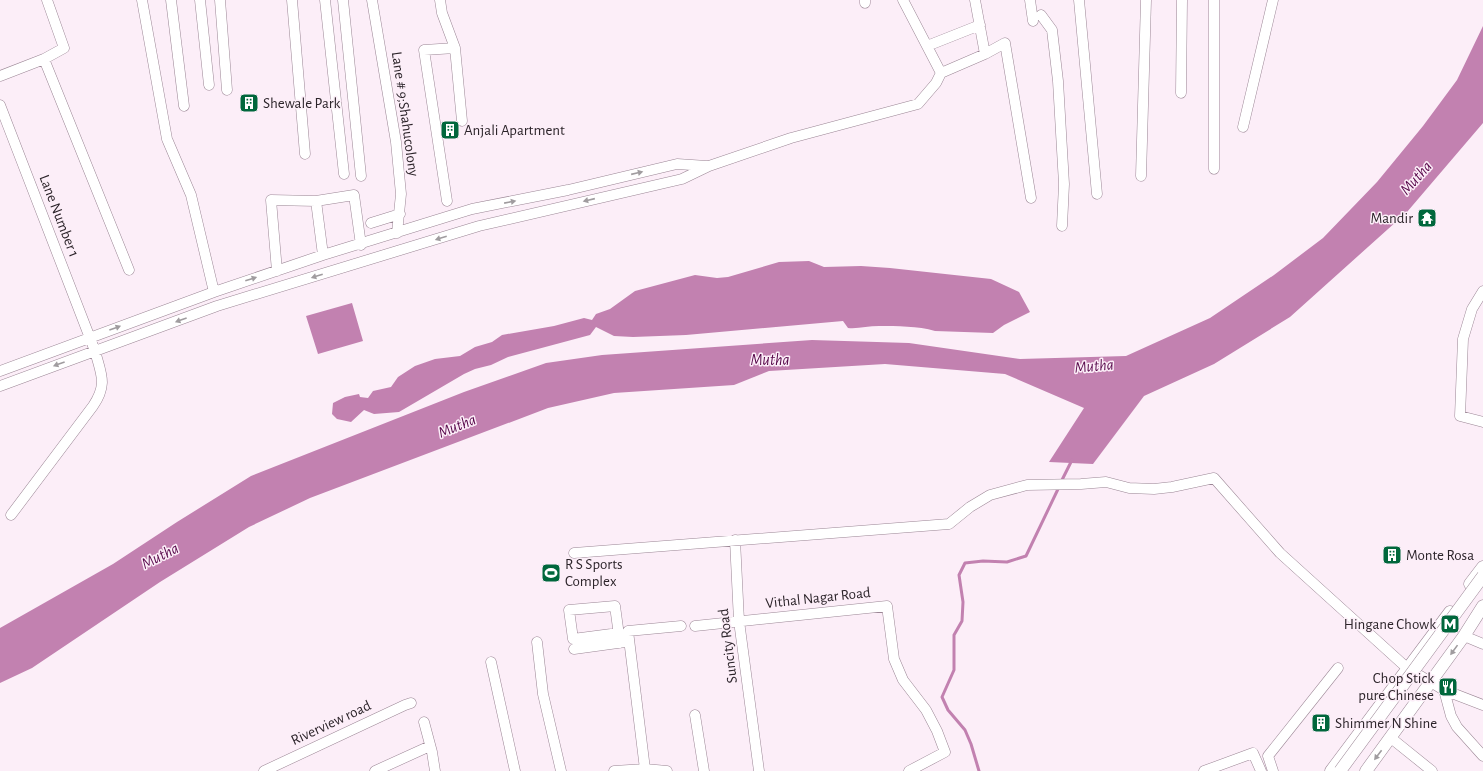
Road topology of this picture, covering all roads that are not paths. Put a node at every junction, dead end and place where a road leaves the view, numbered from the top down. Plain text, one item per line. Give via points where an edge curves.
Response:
1 (47, 0) edge
2 (142, 0) edge
3 (171, 0) edge
4 (200, 0) edge
5 (220, 0) edge
6 (292, 0) edge
7 (325, 0) edge
8 (343, 0) edge
9 (372, 0) edge
10 (440, 0) edge
11 (903, 0) edge
12 (975, 0) edge
13 (1030, 0) edge
14 (1079, 0) edge
15 (1146, 0) edge
16 (1182, 0) edge
17 (1214, 0) edge
18 (1273, 0) edge
19 (980, 25) junction
20 (927, 46) junction
21 (455, 48) junction
22 (986, 54) junction
23 (44, 59) junction
24 (941, 73) junction
25 (0, 76) edge
26 (209, 85) dead end
27 (227, 90) dead end
28 (1181, 93) dead end
29 (0, 105) edge
30 (184, 106) dead end
31 (462, 122) dead end
32 (1243, 127) dead end
33 (305, 154) dead end
34 (709, 166) junction
35 (1214, 170) dead end
36 (344, 174) dead end
37 (361, 176) dead end
38 (1141, 176) dead end
39 (1097, 194) dead end
40 (1031, 198) dead end
41 (316, 201) junction
42 (447, 201) dead end
43 (400, 214) junction
44 (371, 223) dead end
45 (1062, 226) dead end
46 (397, 233) junction
47 (361, 245) junction
48 (323, 255) junction
49 (129, 270) dead end
50 (277, 271) junction
51 (1483, 291) edge
52 (214, 292) junction
53 (90, 338) junction
54 (95, 351) junction
55 (0, 371) edge
56 (0, 386) edge
57 (1483, 422) edge
58 (11, 515) dead end
59 (735, 540) junction
60 (574, 553) dead end
61 (1483, 567) edge
62 (1483, 576) edge
63 (1483, 589) edge
64 (1483, 606) edge
65 (739, 621) junction
66 (681, 626) dead end
67 (695, 626) dead end
68 (1464, 636) junction
69 (580, 638) junction
70 (623, 639) junction
71 (537, 642) dead end
72 (1483, 644) edge
73 (492, 662) dead end
74 (1338, 668) dead end
75 (1407, 668) junction
76 (1430, 682) junction
77 (1444, 690) junction
78 (411, 703) dead end
79 (1483, 705) edge
80 (695, 715) dead end
81 (424, 722) dead end
82 (1391, 738) junction
83 (430, 746) junction
84 (1483, 756) edge
85 (645, 769) junction
86 (264, 771) edge
87 (375, 771) edge
88 (435, 771) edge
89 (515, 771) edge
90 (561, 771) edge
91 (614, 771) edge
92 (667, 771) edge
93 (704, 771) edge
94 (759, 771) edge
95 (909, 771) edge
96 (1204, 771) edge
97 (1261, 771) edge
98 (1273, 771) edge
99 (1331, 771) edge
100 (1340, 771) edge
101 (1346, 771) edge
102 (1366, 771) edge
103 (1432, 771) edge

1 - 23 street via 64,48
2 - 52 street via 167,139 192,195
3 - 30 street
4 - 26 street
5 - 27 street
6 - 33 street
7 - 36 street
8 - 37 street
9 - 43 street, Lane # 9;Shahucolony via 396,142 401,194
10 - 21 street
11 - 20 street
12 - 19 street
13 - 45 street via 1037,18 1052,30 1058,81 1064,184
14 - 39 street
15 - 38 street
16 - 28 street
17 - 35 street
18 - 32 street
19 - 20 street
19 - 22 street
20 - 24 street
21 - 31 street
21 - 42 street via 424,50
22 - 24 street
22 - 40 street via 1005,43
23 - 25 street
23 - 49 street
24 - 34 street via 918,104 791,138
29 - 53 street, Lane Number 1
46 -> 34 street via 472,210 677,164
34 -> 54 street via 682,179 478,226 217,306
41 - 47 street via 354,195
41 - 48 street
41 - 50 street via 271,200
43 - 44 street
43 - 46 street, Lane # 9;Shahucolony
46 - 47 street
47 - 48 street
48 - 50 street
52 -> 50 street
51 - 57 street via 1472,309 1463,339 1460,416
53 -> 52 street
53 - 54 street, Lane Number 1
53 - 55 street
54 -> 56 street
54 - 58 street, Lane Number 1 via 102,377 101,394
59 - 60 street
59 - 65 street, Suncity Road
59 - 75 street via 949,524 990,495 1027,485 1106,482 1129,488 1154,489 1214,478 1280,553
61 - 75 main road
62 - 100 main road, bridge
63 - 101 main road
64 - 68 main road
65 - 67 street, Vithal Nagar Road
65 - 94 street, Suncity Road
65 - 95 street, Vithal Nagar Road via 887,606 894,659 903,680 926,710 945,752
66 - 70 street via 628,632
68 - 72 street
68 -> 76 main road
69 - 70 street
69 - 70 street via 578,649
69 - 70 street via 573,639 569,610 615,606
70 - 85 street
71 - 90 street via 543,694
73 - 89 street
74 - 98 street via 1268,756
75 - 76 street
75 - 99 main road
76 - 77 street
76 - 82 main road
77 - 79 street
77 - 84 street via 1451,716 1457,727
78 - 86 street, Riverview road
80 - 93 street
81 - 83 street
82 -> 102 main road
82 - 103 street
83 - 87 street
83 - 88 street
85 - 91 street
85 - 92 street
96 - 97 street via 1253,753

